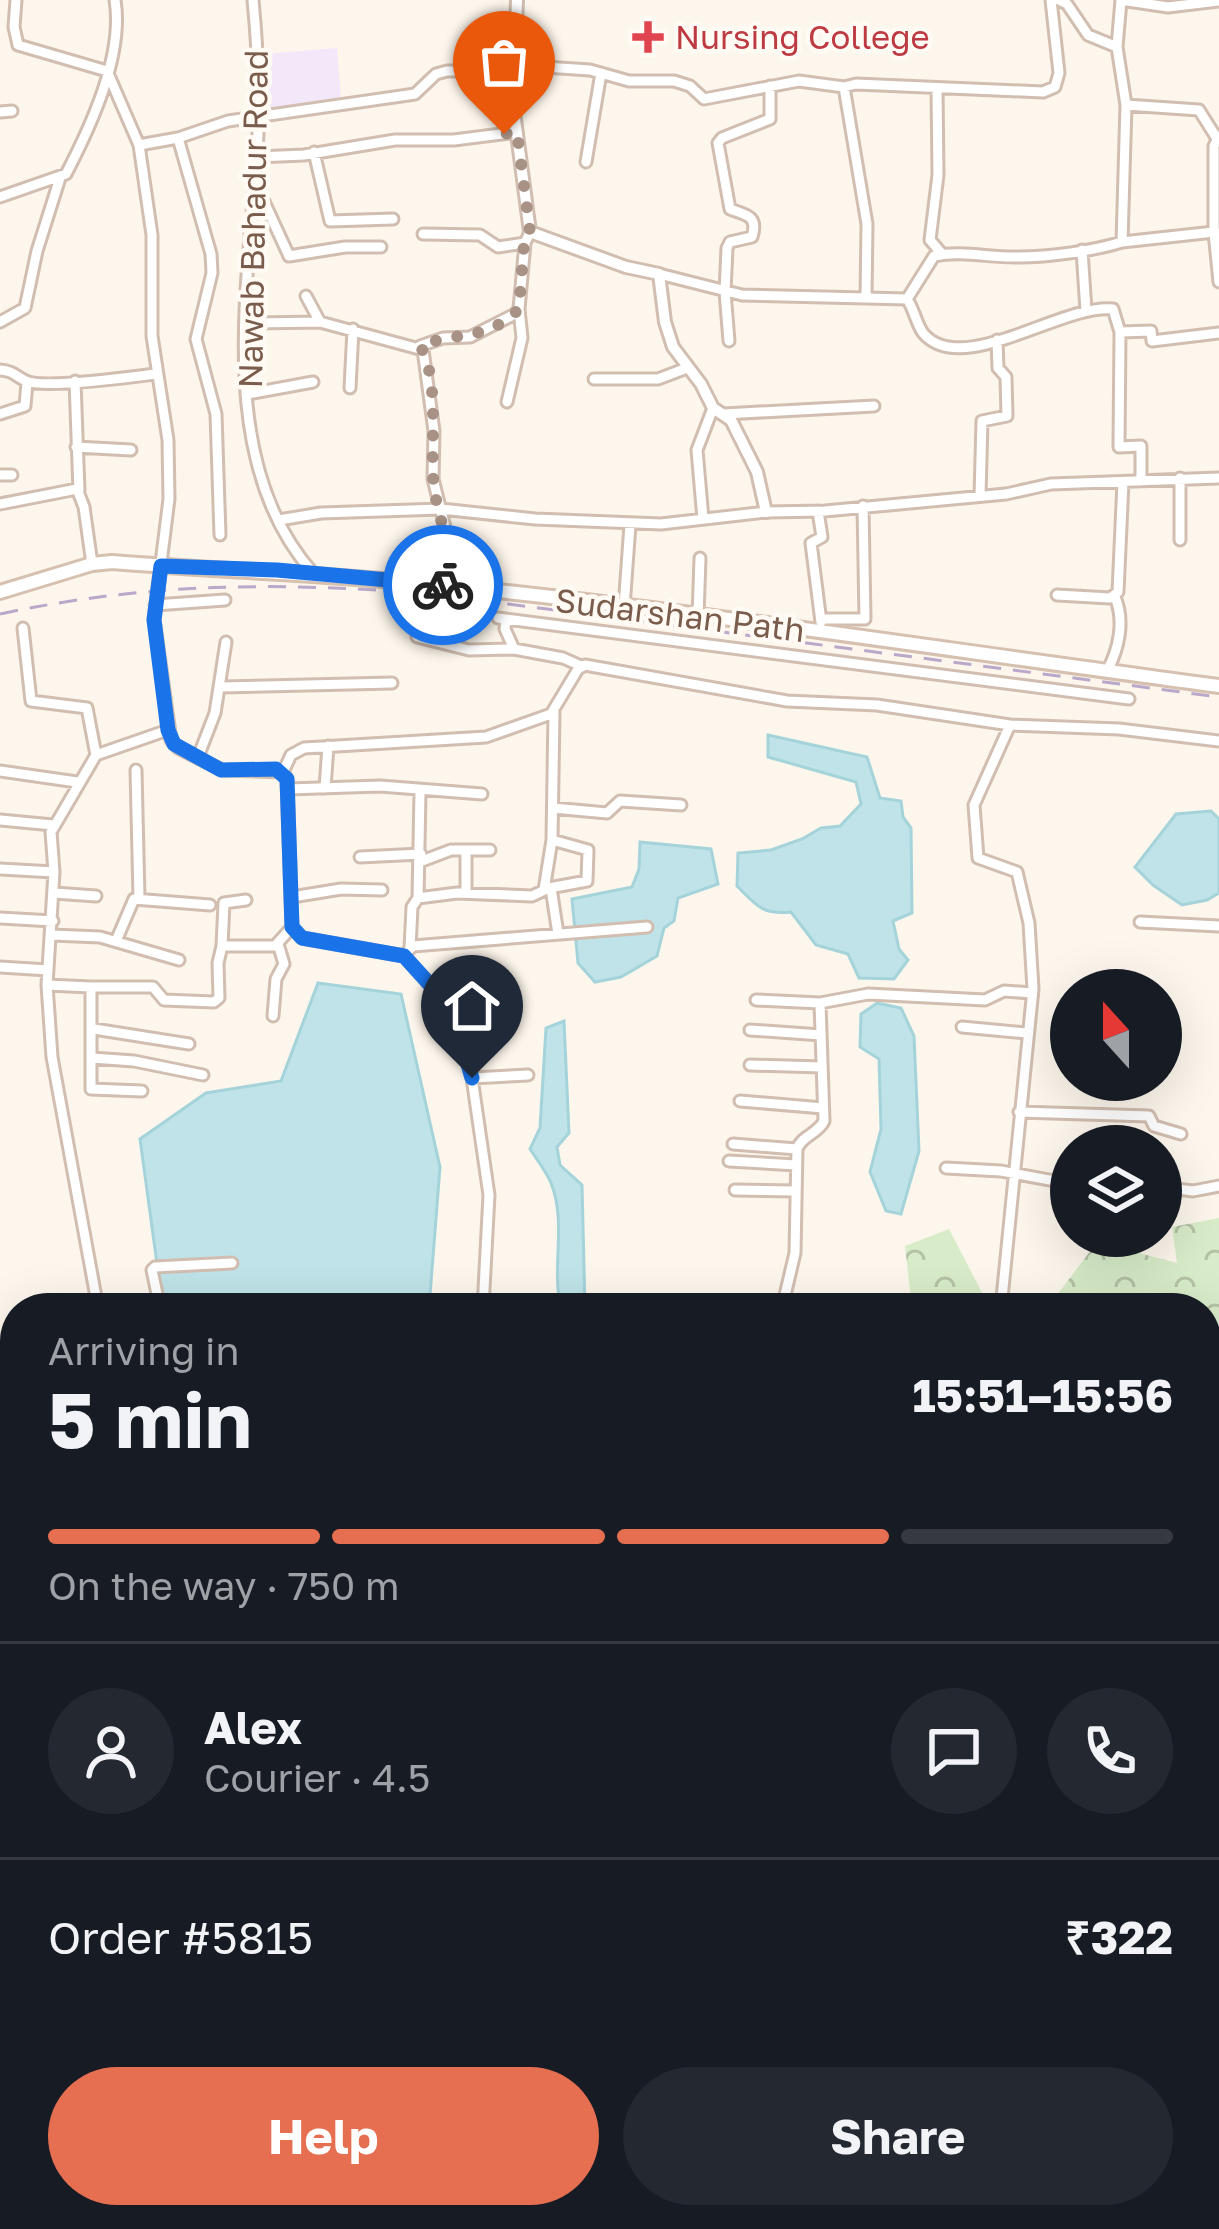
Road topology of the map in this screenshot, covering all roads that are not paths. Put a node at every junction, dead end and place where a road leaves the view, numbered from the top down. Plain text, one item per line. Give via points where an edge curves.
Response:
1 (16, 0) edge
2 (116, 0) edge
3 (253, 0) edge
4 (517, 0) edge
5 (1121, 0) edge
6 (1063, 1) edge
7 (1211, 1) edge
8 (1117, 47) junction
9 (513, 68) junction
10 (106, 70) junction
11 (601, 73) junction
12 (770, 86) junction
13 (844, 87) junction
14 (938, 89) junction
15 (1126, 105) junction
16 (258, 118) junction
17 (517, 132) junction
18 (1217, 136) edge
19 (178, 138) junction
20 (139, 145) junction
21 (314, 152) junction
22 (256, 158) junction
23 (586, 162) dead end
24 (60, 178) junction
25 (254, 180) junction
26 (0, 197) edge
27 (393, 219) dead end
28 (1217, 232) edge
29 (423, 234) dead end
30 (527, 237) junction
31 (1122, 242) junction
32 (381, 247) dead end
33 (1082, 250) junction
34 (942, 254) junction
35 (659, 274) junction
36 (1219, 282) edge
37 (725, 292) junction
38 (306, 296) dead end
39 (866, 297) junction
40 (902, 299) junction
41 (519, 309) junction
42 (1086, 311) junction
43 (0, 322) edge
44 (320, 322) junction
45 (245, 323) junction
46 (353, 329) junction
47 (1120, 332) junction
48 (1219, 333) edge
49 (997, 340) junction
50 (729, 341) dead end
51 (420, 346) junction
52 (688, 368) junction
53 (0, 370) edge
54 (155, 374) junction
55 (594, 379) dead end
56 (75, 381) junction
57 (27, 382) junction
58 (313, 382) dead end
59 (350, 388) dead end
60 (248, 394) junction
61 (507, 401) dead end
62 (874, 406) dead end
63 (718, 411) junction
64 (0, 414) edge
65 (76, 447) junction
66 (131, 450) dead end
67 (1180, 478) junction
68 (1219, 478) edge
69 (1141, 481) junction
70 (1123, 482) junction
71 (79, 491) junction
72 (980, 496) junction
73 (0, 504) edge
74 (863, 506) junction
75 (441, 509) junction
76 (818, 511) junction
77 (766, 512) junction
78 (703, 519) junction
79 (279, 520) junction
80 (630, 525) junction
81 (220, 535) dead end
82 (1180, 540) dead end
83 (292, 550) junction
84 (700, 558) dead end
85 (92, 564) junction
86 (161, 566) junction
87 (277, 570) junction
88 (313, 573) junction
89 (444, 585) junction
90 (0, 592) edge
91 (1058, 595) dead end
92 (1115, 597) junction
93 (225, 600) dead end
94 (155, 604) junction
95 (624, 607) junction
96 (698, 617) junction
97 (845, 621) junction
98 (821, 626) junction
99 (23, 628) dead end
100 (417, 637) dead end
101 (846, 637) junction
102 (226, 642) dead end
103 (514, 650) junction
104 (581, 666) junction
105 (1107, 671) junction
106 (392, 683) dead end
107 (1219, 686) edge
108 (221, 687) junction
109 (1129, 699) dead end
110 (554, 712) junction
111 (1010, 724) junction
112 (168, 730) junction
113 (1219, 741) edge
114 (328, 746) junction
115 (96, 755) junction
116 (197, 757) junction
117 (0, 770) edge
118 (136, 770) dead end
119 (283, 772) junction
120 (77, 782) junction
121 (325, 788) junction
122 (288, 789) junction
123 (421, 791) junction
124 (482, 794) dead end
125 (681, 805) dead end
126 (554, 808) junction
127 (0, 820) edge
128 (53, 825) junction
129 (553, 840) junction
130 (466, 850) junction
131 (490, 850) dead end
132 (360, 857) dead end
133 (422, 857) junction
134 (0, 869) edge
135 (54, 872) junction
136 (548, 889) junction
137 (382, 890) dead end
138 (54, 893) junction
139 (466, 893) junction
140 (96, 896) dead end
141 (292, 897) junction
142 (139, 898) junction
143 (418, 898) junction
144 (246, 900) dead end
145 (210, 905) dead end
146 (0, 917) edge
147 (52, 921) junction
148 (1140, 922) dead end
149 (1219, 926) edge
150 (292, 927) junction
151 (647, 927) dead end
152 (558, 934) junction
153 (52, 935) junction
154 (116, 941) junction
155 (278, 944) junction
156 (221, 946) junction
157 (407, 952) junction
158 (179, 960) dead end
159 (0, 967) edge
160 (48, 970) junction
161 (47, 985) junction
162 (92, 987) junction
163 (1032, 993) junction
164 (756, 1000) dead end
165 (820, 1003) junction
166 (515, 1004) dead end
167 (273, 1016) dead end
168 (458, 1025) junction
169 (962, 1028) dead end
170 (94, 1029) junction
171 (750, 1030) dead end
172 (1027, 1033) junction
173 (821, 1035) junction
174 (189, 1044) dead end
175 (92, 1058) junction
176 (750, 1065) dead end
177 (822, 1067) junction
178 (203, 1075) dead end
179 (529, 1076) dead end
180 (472, 1078) junction
181 (142, 1091) dead end
182 (740, 1101) dead end
183 (823, 1108) junction
184 (1019, 1112) junction
185 (1154, 1125) edge
186 (733, 1144) dead end
187 (797, 1149) junction
188 (729, 1161) dead end
189 (796, 1166) junction
190 (946, 1168) dead end
191 (1016, 1175) junction
192 (1050, 1181) edge
193 (1219, 1186) edge
194 (1182, 1189) edge
195 (735, 1190) dead end
196 (795, 1191) junction
197 (232, 1264) dead end
198 (95, 1293) edge
199 (157, 1293) edge
200 (484, 1293) edge
201 (785, 1293) edge
202 (1003, 1293) edge

1 - 10 street via 18,45
2 - 10 street
3 - 16 street, Nawab Bahadur Road
4 - 9 street
5 - 7 street via 1168,7
5 - 8 street
6 - 8 street via 1088,35
6 - 14 street via 1054,87
8 - 15 street
9 - 11 street
9 - 16 street via 447,71 415,94
9 - 17 street
10 - 20 street
10 - 24 street
11 - 12 street via 682,82 704,99
11 - 23 street
12 - 13 street
12 - 37 street via 770,119 718,143 730,209 747,212 754,232 730,242
13 - 14 street
13 - 39 street via 867,224
14 - 34 street via 930,240
15 - 18 street via 1199,110
15 - 31 street
16 - 19 street
16 - 22 street, Nawab Bahadur Road
17 - 21 street
17 - 30 street
18 - 28 street
19 - 20 street
19 - 81 street via 211,254 196,339 216,414
20 - 54 street via 152,235
21 - 22 street
21 - 27 street via 330,220
22 - 25 street, Nawab Bahadur Road
24 - 26 street
24 - 43 street via 25,308
25 - 32 street via 287,255
25 - 45 street, Nawab Bahadur Road
28 - 31 street
28 - 36 street
29 - 30 street via 480,235 498,247
30 - 35 street
30 - 41 street
31 - 33 street
33 - 34 street via 1016,258
33 - 42 street
34 - 40 street via 929,259
35 - 37 street
35 - 52 street via 667,332
37 - 39 street
37 - 50 street
38 - 44 street
39 - 40 street
40 - 49 street via 922,331 945,346
41 - 51 street via 478,334
41 - 61 street via 522,338
42 - 47 street via 1112,309
42 - 49 street
44 - 45 street
44 - 46 street
45 - 60 street, Nawab Bahadur Road
46 - 51 street
46 - 59 street
47 - 48 street via 1151,331 1152,341
47 - 69 street via 1119,447 1141,446
49 - 72 street via 1007,416 982,421
51 - 75 street
52 - 55 street via 658,379
52 - 63 street
53 - 57 street
54 - 56 street
54 - 86 street via 168,440
56 - 57 street
56 - 65 street
57 - 64 street via 25,406
58 - 60 street
60 - 79 street, Nawab Bahadur Road via 254,453
62 - 63 street
63 - 77 street via 731,420 757,472
63 - 78 street via 697,450
65 - 66 street
65 - 71 street
67 - 68 street
67 - 69 street
67 - 82 street
69 - 70 street
70 - 72 street
70 - 92 street
71 - 73 street
71 - 85 street
72 - 74 street
74 - 76 street
74 - 97 street via 865,619
75 - 79 street
75 - 80 street
75 - 89 street
76 - 77 street
76 - 98 street via 822,537 812,542
77 - 78 street
78 - 80 street
79 - 83 street, Nawab Bahadur Road
80 - 95 street
83 - 87 street
83 - 88 street, Nawab Bahadur Road
84 - 96 street
85 - 86 main road, Sudarshan Path
85 - 90 main road, Sudarshan Path
86 - 87 main road, Sudarshan Path
86 - 94 street
87 - 88 main road, Sudarshan Path
88 - 89 main road, Sudarshan Path
89 - 95 main road, Sudarshan Path
91 - 92 street
92 - 105 street via 1121,615
93 - 94 street
94 - 112 street
95 - 96 main road, Sudarshan Path
96 - 98 main road, Sudarshan Path
97 - 98 street
97 - 101 street
98 - 101 main road, Sudarshan Path
99 - 115 street via 31,701 88,708
100 - 103 street via 480,652
101 - 105 main road, Sudarshan Path
102 - 108 street
103 - 104 street
103 - 109 street via 502,618
104 - 110 street
104 - 111 street via 787,701
105 - 107 main road, Sudarshan Path
106 - 108 street
108 - 116 street
110 - 114 street via 485,736
110 - 126 street
111 - 113 street
111 - 163 street via 974,805 976,838 980,860 1019,877
112 - 115 street
112 - 116 street via 174,744
114 - 119 street via 296,751
114 - 121 street
115 - 120 street
116 - 119 street via 221,770
117 - 120 street
118 - 142 street
119 - 122 street
120 - 128 street
121 - 122 street
121 - 123 street
122 - 141 street
123 - 124 street
123 - 133 street
125 - 126 street via 620,801 607,813
126 - 129 street
127 - 128 street
128 - 135 street
129 - 136 street
129 - 136 street via 586,847 590,871 580,885
130 - 131 street
130 - 133 street
130 - 139 street
132 - 133 street
133 - 143 street
134 - 135 street
135 - 138 street
136 - 139 street via 532,896
136 - 152 street
137 - 141 street
138 - 140 street
138 - 147 street
139 - 143 street
141 - 150 street
142 - 145 street
142 - 154 street
143 - 157 street
144 - 156 street via 224,903
146 - 147 street
147 - 153 street
148 - 149 street
150 - 155 street
150 - 157 street via 302,938
151 - 152 street
152 - 157 street
153 - 154 street
153 - 160 street
154 - 158 street
155 - 156 street
155 - 167 street via 284,964
156 - 162 street via 214,1002 164,1000 152,987
157 - 168 street
159 - 160 street
160 - 161 street
161 - 162 street
161 - 198 street via 57,1091
162 - 170 street
163 - 165 street via 1004,991 985,1000 857,995
163 - 172 street
164 - 165 street
165 - 173 street
166 - 168 street
168 - 180 street
169 - 172 street
170 - 174 street
170 - 175 street
171 - 173 street
172 - 184 street
173 - 177 street
175 - 178 street
175 - 181 street via 93,1091
176 - 177 street
177 - 183 street
179 - 180 street
180 - 200 street via 489,1195
182 - 183 street
183 - 187 street via 822,1125
184 - 185 street via 1149,1116
184 - 191 street
186 - 187 street
187 - 189 street
188 - 189 street
189 - 196 street
190 - 191 street
191 - 192 street
191 - 202 street
193 - 194 street
195 - 196 street
196 - 201 street
197 - 199 street via 155,1267

